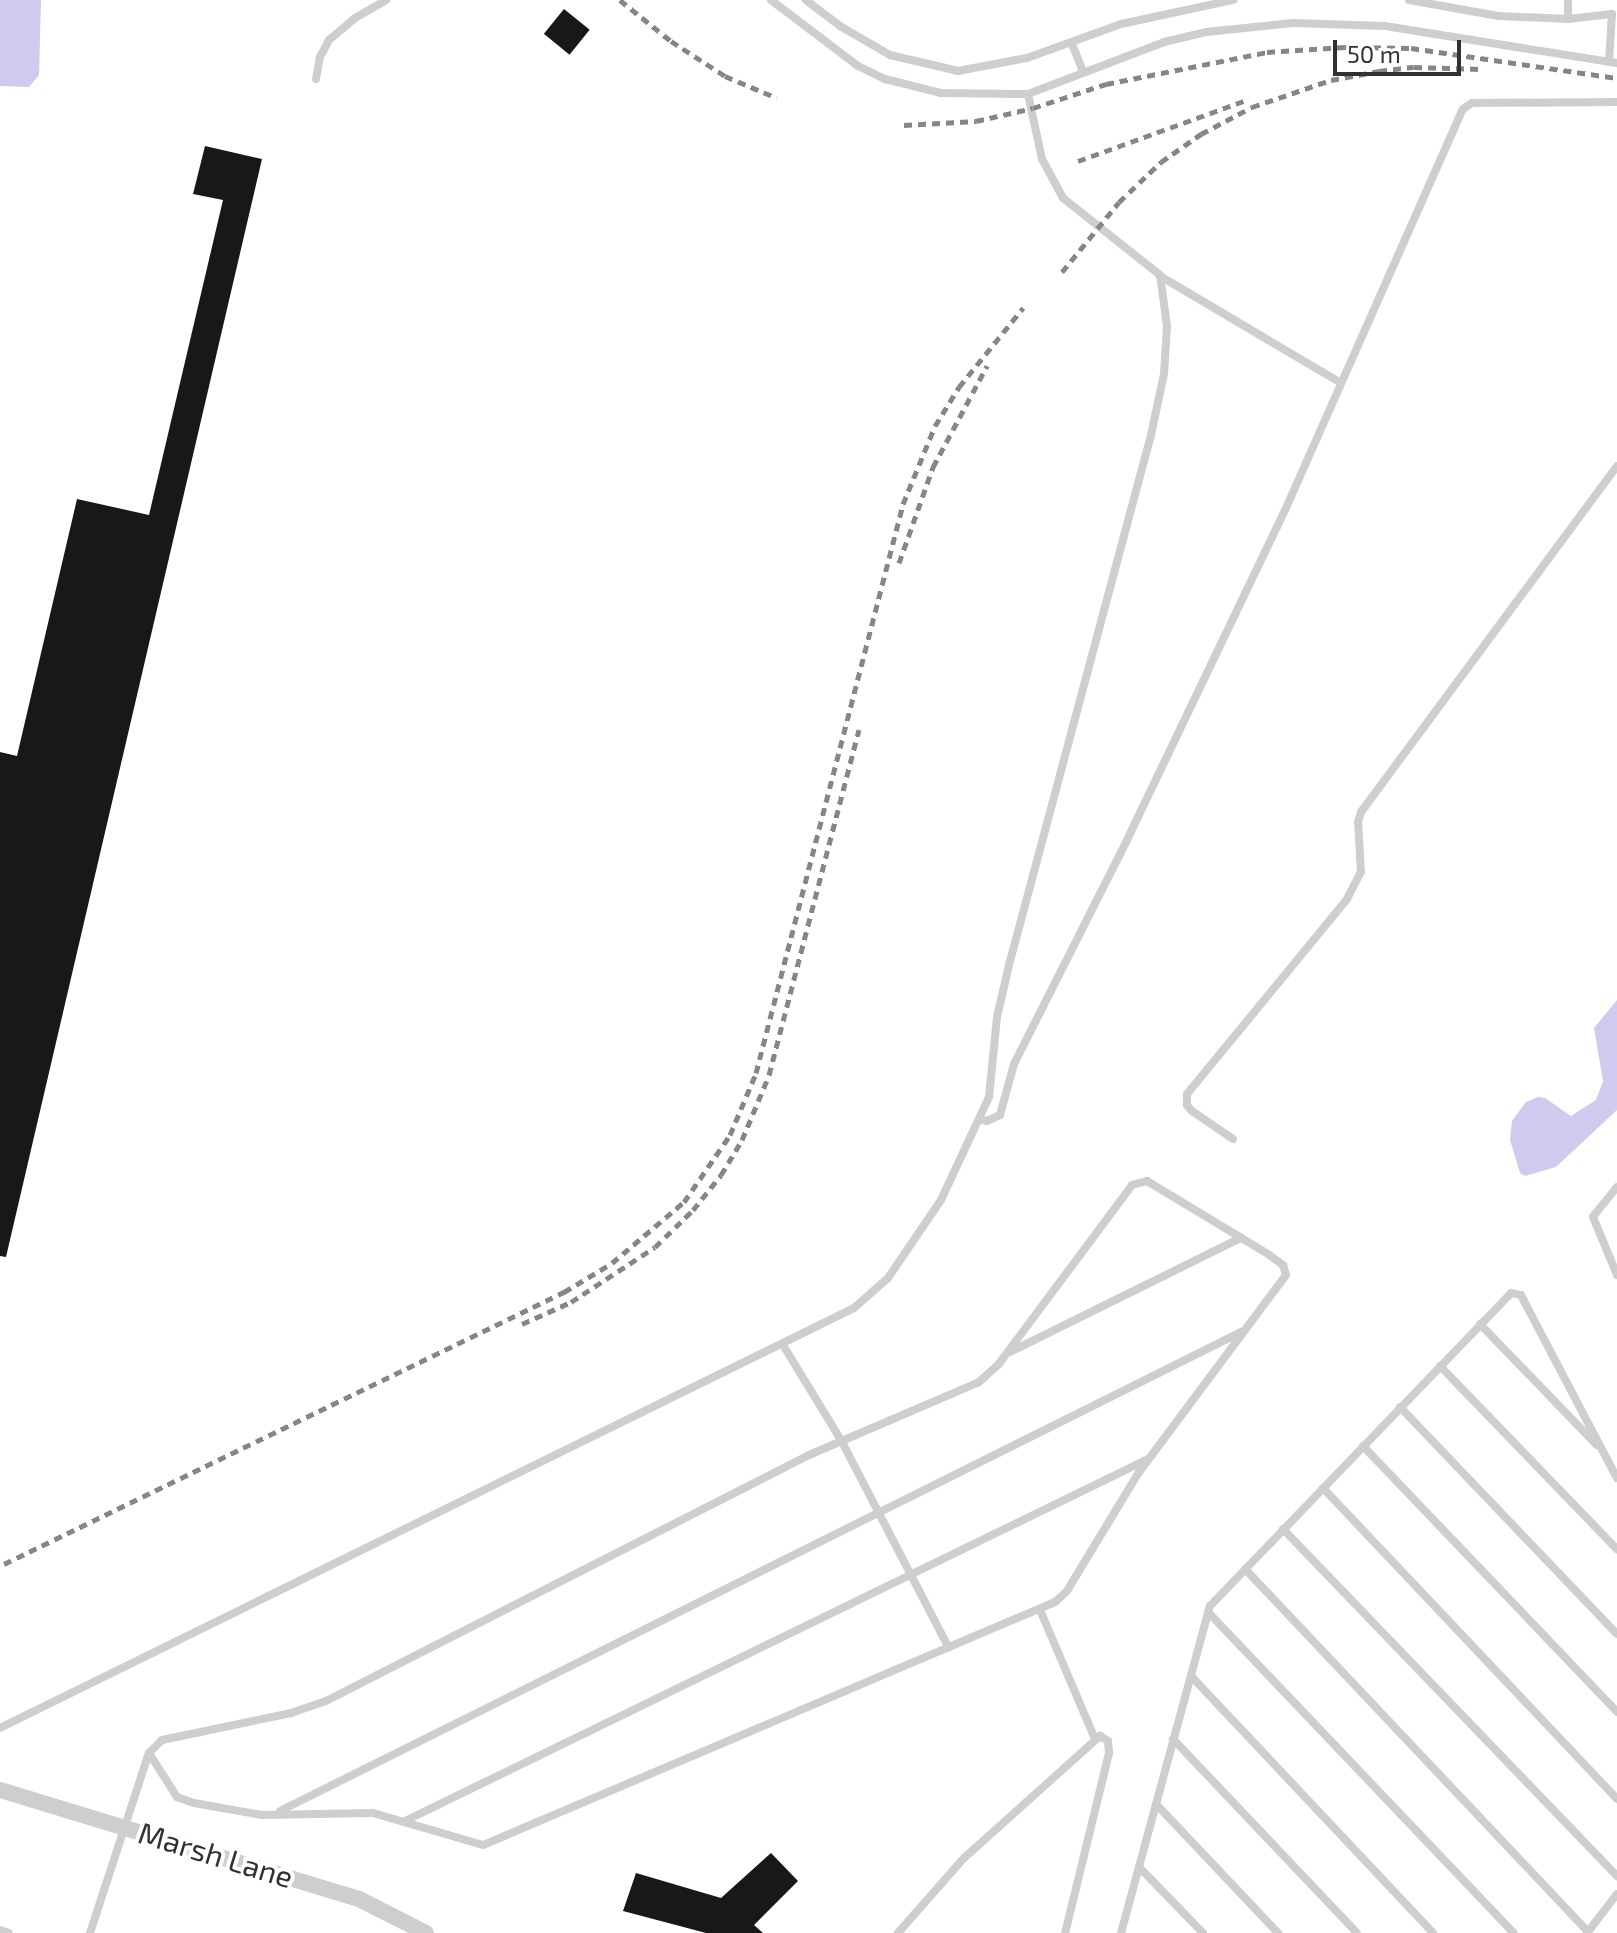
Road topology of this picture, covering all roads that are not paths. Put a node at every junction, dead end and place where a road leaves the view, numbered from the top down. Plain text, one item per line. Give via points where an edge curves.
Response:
1 (386, 0) edge
2 (771, 0) edge
3 (806, 0) edge
4 (1233, 0) edge
5 (1409, 0) edge
6 (1568, 0) edge
7 (1568, 19) junction
8 (1072, 44) junction
9 (1613, 62) edge
10 (1083, 71) junction
11 (316, 79) dead end
12 (1028, 94) junction
13 (1617, 102) edge
14 (1160, 275) junction
15 (1341, 383) junction
16 (1617, 466) edge
17 (980, 1119) junction
18 (1233, 1139) dead end
19 (1617, 1187) edge
20 (1241, 1238) junction
21 (1617, 1275) edge
22 (1480, 1324) junction
23 (1248, 1328) junction
24 (783, 1345) junction
25 (1006, 1354) junction
26 (1440, 1366) junction
27 (1400, 1407) junction
28 (841, 1440) junction
29 (1363, 1446) junction
30 (1603, 1451) junction
31 (1151, 1458) junction
32 (1617, 1478) edge
33 (1323, 1488) junction
34 (878, 1511) junction
35 (1283, 1529) junction
36 (1617, 1549) edge
37 (1245, 1569) junction
38 (910, 1574) junction
39 (1040, 1610) junction
40 (1208, 1612) junction
41 (1617, 1634) edge
42 (949, 1648) junction
43 (1191, 1676) junction
44 (1617, 1712) edge
45 (0, 1728) edge
46 (1095, 1739) junction
47 (1173, 1739) junction
48 (149, 1753) junction
49 (0, 1790) edge
50 (1617, 1799) edge
51 (1156, 1804) junction
52 (276, 1813) junction
53 (405, 1821) junction
54 (124, 1826) junction
55 (1139, 1867) junction
56 (1617, 1876) edge
57 (1617, 1894) edge
58 (0, 1930) edge
59 (1588, 1932) edge
60 (9, 1933) edge
61 (90, 1933) edge
62 (426, 1933) edge
63 (898, 1933) edge
64 (1065, 1933) edge
65 (1121, 1933) edge
66 (1203, 1933) edge
67 (1278, 1933) edge
68 (1357, 1933) edge
69 (1433, 1933) edge
70 (1514, 1933) edge

1 - 11 lane via 329,40
2 - 12 lane via 858,66 885,79 941,93
3 - 8 lane via 890,55 958,71
4 - 8 lane via 1121,24
5 - 7 lane via 1499,16
6 - 7 lane
7 - 9 lane via 1612,14
8 - 10 lane
9 - 10 lane via 1385,26 1318,22 1206,32
10 - 12 lane
12 - 14 lane via 1042,159 1063,198
13 - 15 lane via 1466,105
14 - 15 lane
14 - 17 lane via 1167,336 1155,419 1009,965 997,1017 992,1083
15 - 17 lane via 1146,800 1014,1064 1000,1115
16 - 18 lane via 1361,812 1361,872 1347,899 1191,1087 1187,1105
17 - 24 lane via 941,1200 888,1278 854,1308
19 - 21 lane via 1593,1217
20 - 23 lane via 1286,1270
20 - 25 lane
20 - 25 lane via 1147,1181 1137,1182
22 - 26 lane
22 - 30 lane
22 - 30 lane via 1506,1296 1521,1295
23 - 31 lane
23 - 34 lane
24 - 28 lane
24 - 45 lane
25 - 28 lane via 979,1382
26 - 27 lane
26 - 36 lane
27 - 29 lane
27 - 41 lane
28 - 34 lane
28 - 48 lane via 347,1691 291,1713 162,1740
29 - 33 lane
29 - 44 lane
30 - 32 lane
31 - 38 lane
31 - 39 lane via 1067,1591
33 - 35 lane
33 - 50 lane
34 - 38 lane
34 - 52 lane
35 - 37 lane
35 - 56 lane
37 - 40 lane
37 - 59 lane
38 - 42 lane
38 - 53 lane
39 - 42 lane
39 - 46 lane
40 - 43 lane
40 - 70 lane
42 - 53 lane via 492,1842 476,1844
43 - 47 lane
43 - 69 lane
46 - 63 lane via 964,1858
46 - 64 lane via 1108,1741 1109,1753
47 - 51 lane
47 - 68 lane
48 - 52 lane via 171,1790 185,1800 238,1813
48 - 54 lane
49 - 54 street, Marsh Lane
51 - 55 lane
51 - 67 lane
52 - 53 lane via 359,1812
54 - 61 lane
54 - 62 street, Marsh Lane via 359,1899
55 - 65 lane
55 - 66 lane
57 - 59 lane
58 - 60 lane

